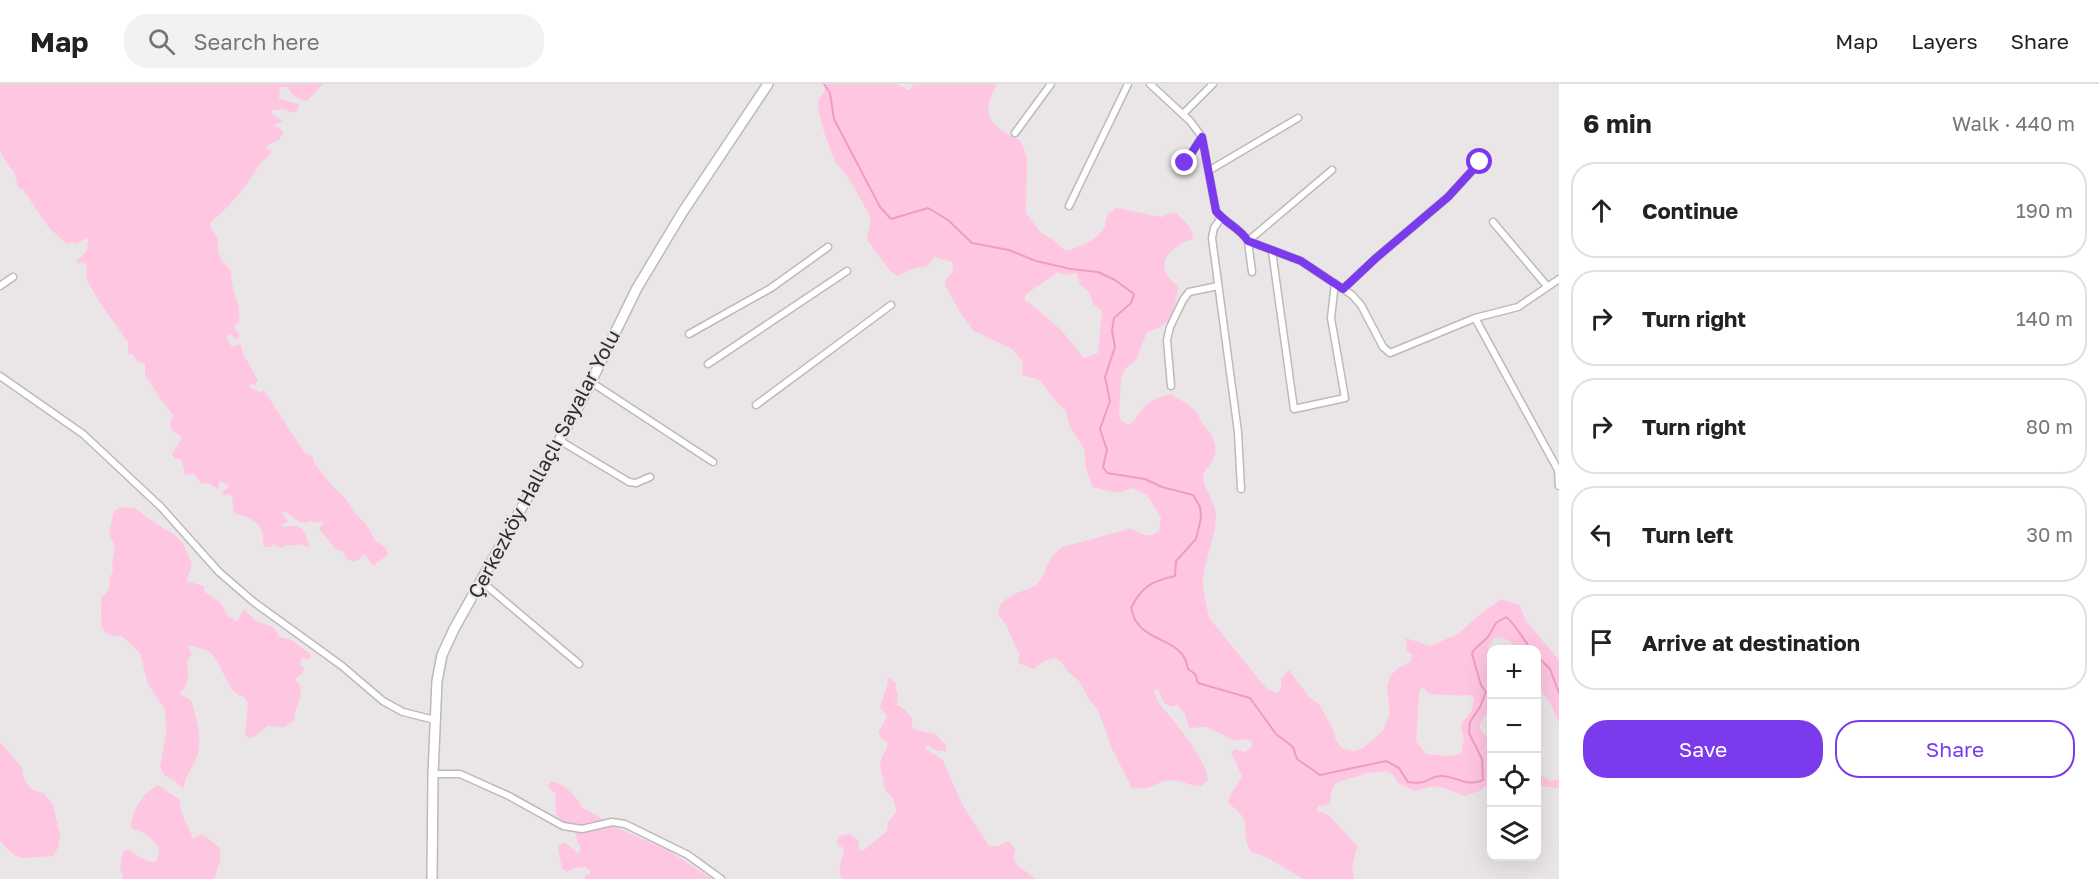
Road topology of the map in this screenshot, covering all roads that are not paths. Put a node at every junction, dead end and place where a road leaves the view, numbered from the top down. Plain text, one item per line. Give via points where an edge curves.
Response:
1 (768, 84) edge
2 (1050, 84) edge
3 (1128, 84) edge
4 (1150, 84) edge
5 (1213, 84) edge
6 (1183, 114) junction
7 (1298, 117) dead end
8 (1015, 133) dead end
9 (1202, 137) junction
10 (1480, 162) dead end
11 (1185, 163) dead end
12 (1210, 170) junction
13 (1332, 170) dead end
14 (1069, 206) dead end
15 (1221, 218) junction
16 (1492, 222) dead end
17 (1248, 241) junction
18 (828, 247) dead end
19 (1272, 251) junction
20 (847, 271) dead end
21 (1252, 272) dead end
22 (13, 277) dead end
23 (1559, 279) edge
24 (1335, 283) junction
25 (0, 286) edge
26 (1218, 286) junction
27 (1547, 286) junction
28 (1343, 289) junction
29 (891, 305) dead end
30 (1475, 318) junction
31 (689, 334) dead end
32 (708, 364) dead end
33 (0, 376) edge
34 (591, 382) junction
35 (1171, 386) dead end
36 (756, 405) dead end
37 (560, 440) junction
38 (713, 462) dead end
39 (650, 477) dead end
40 (1559, 486) edge
41 (1241, 489) dead end
42 (481, 581) junction
43 (579, 664) dead end
44 (435, 720) junction
45 (433, 774) junction
46 (432, 879) edge
47 (721, 879) edge

1 - 34 main road, Çerkezköy Hallaçlı Sayalar Yolu via 670,232 637,288
2 - 8 street
3 - 14 street
4 - 6 street
5 - 6 street
6 - 9 street
7 - 12 street
9 - 11 street
9 - 12 street
10 - 28 street via 1448,197
12 - 15 street via 1216,211
13 - 17 street
15 - 17 street
15 - 26 street via 1212,238
16 - 27 street
17 - 19 street
17 - 21 street
18 - 31 street via 771,288
19 - 24 street via 1301,261
19 - 24 street via 1294,410 1345,398 1331,318
20 - 32 street
22 - 25 street
23 - 27 street
24 - 28 street
26 - 35 street via 1189,292 1170,327 1167,340
26 - 41 street via 1238,432
27 - 30 street via 1518,307
28 - 30 street via 1361,305 1390,353
29 - 36 street
30 - 40 street via 1558,470
33 - 44 street via 99,448 161,507 219,572 255,603 383,701 403,712
34 - 37 main road, Çerkezköy Hallaçlı Sayalar Yolu
34 - 38 street
37 - 39 street via 629,482
37 - 42 main road, Çerkezköy Hallaçlı Sayalar Yolu
42 - 43 street
42 - 44 main road, Çerkezköy Hallaçlı Sayalar Yolu via 442,655
44 - 45 main road, Çerkezköy Hallaçlı Sayalar Yolu
45 - 46 main road, Çerkezköy Hallaçlı Sayalar Yolu
45 - 47 street via 460,774 563,826 582,829 612,822 625,824 688,855

